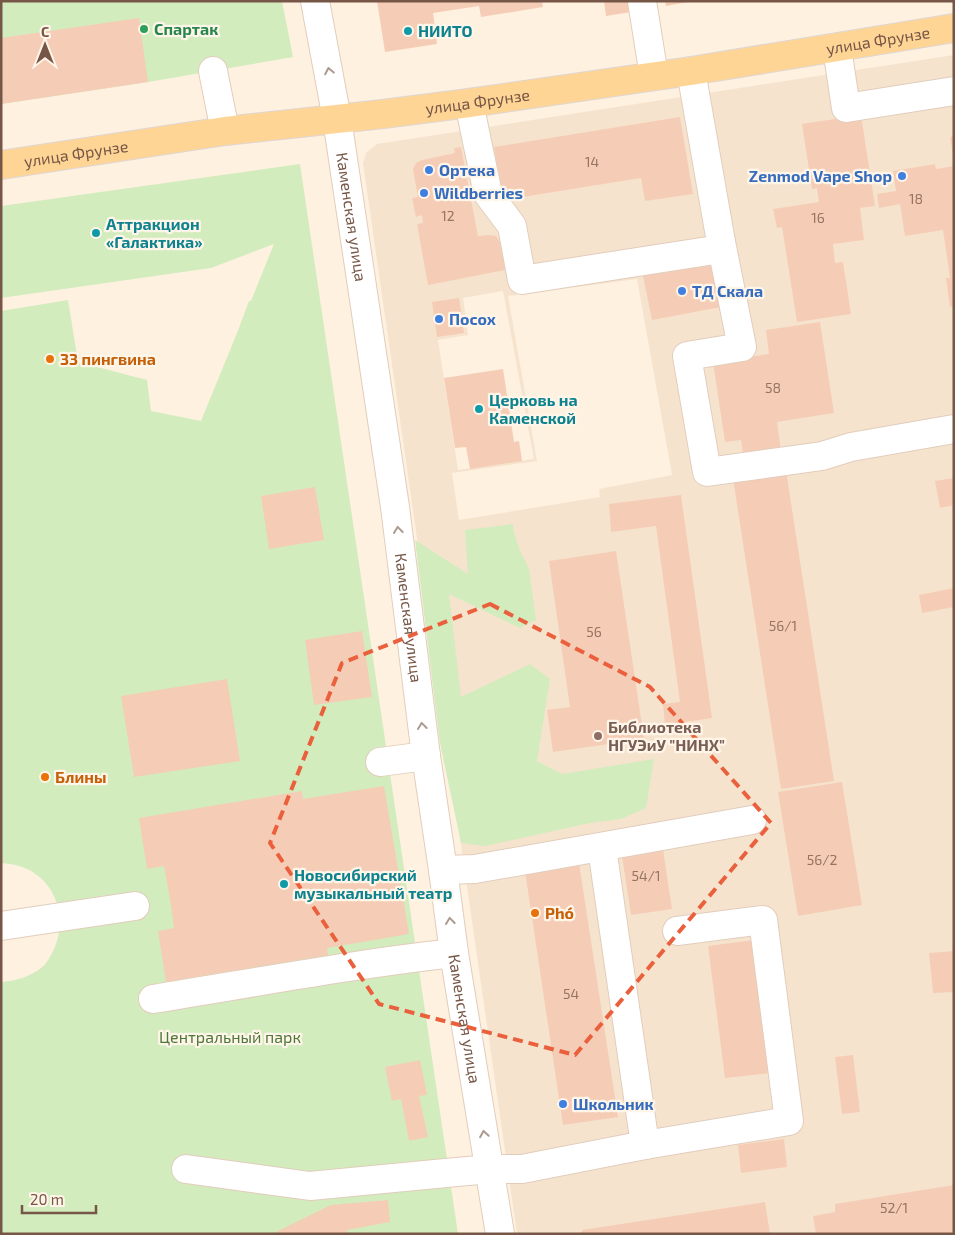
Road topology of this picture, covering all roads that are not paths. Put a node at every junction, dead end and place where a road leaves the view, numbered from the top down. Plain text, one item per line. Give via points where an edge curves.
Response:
1 (315, 1) edge
2 (642, 1) edge
3 (954, 28) edge
4 (837, 48) junction
5 (213, 71) dead end
6 (691, 71) junction
7 (654, 76) junction
8 (954, 91) edge
9 (469, 103) junction
10 (337, 119) junction
11 (225, 131) junction
12 (1, 165) edge
13 (721, 242) junction
14 (954, 429) edge
15 (426, 756) junction
16 (380, 762) dead end
17 (752, 820) dead end
18 (603, 855) dead end
19 (443, 870) junction
20 (135, 906) dead end
21 (1, 926) edge
22 (677, 931) dead end
23 (454, 953) junction
24 (153, 999) dead end
25 (645, 1145) junction
26 (186, 1169) dead end
27 (490, 1169) junction
28 (500, 1234) edge

10 -> 1 street, Каменская улица
2 - 7 street
3 - 4 main road, улица Фрунзе
4 - 6 main road, улица Фрунзе
4 - 8 street via 846,108
5 - 11 street
6 - 7 main road, улица Фрунзе
6 - 13 street
7 - 9 main road, улица Фрунзе
9 - 10 main road, улица Фрунзе
9 - 13 street via 488,194 512,226 522,280 720,249
10 - 11 main road, улица Фрунзе
15 -> 10 street, Каменская улица via 395,507
11 - 12 main road, улица Фрунзе
13 - 14 street via 742,347 687,356 707,472 822,456 851,446
15 - 16 street
15 - 19 street, Каменская улица
17 - 19 street via 475,869
18 - 25 street
23 -> 19 street, Каменская улица
20 - 21 street
22 - 25 street via 763,920 789,1121
23 - 24 street
27 -> 23 street, Каменская улица
25 - 27 street via 522,1168
26 - 27 street via 310,1186
27 - 28 street, Каменская улица

